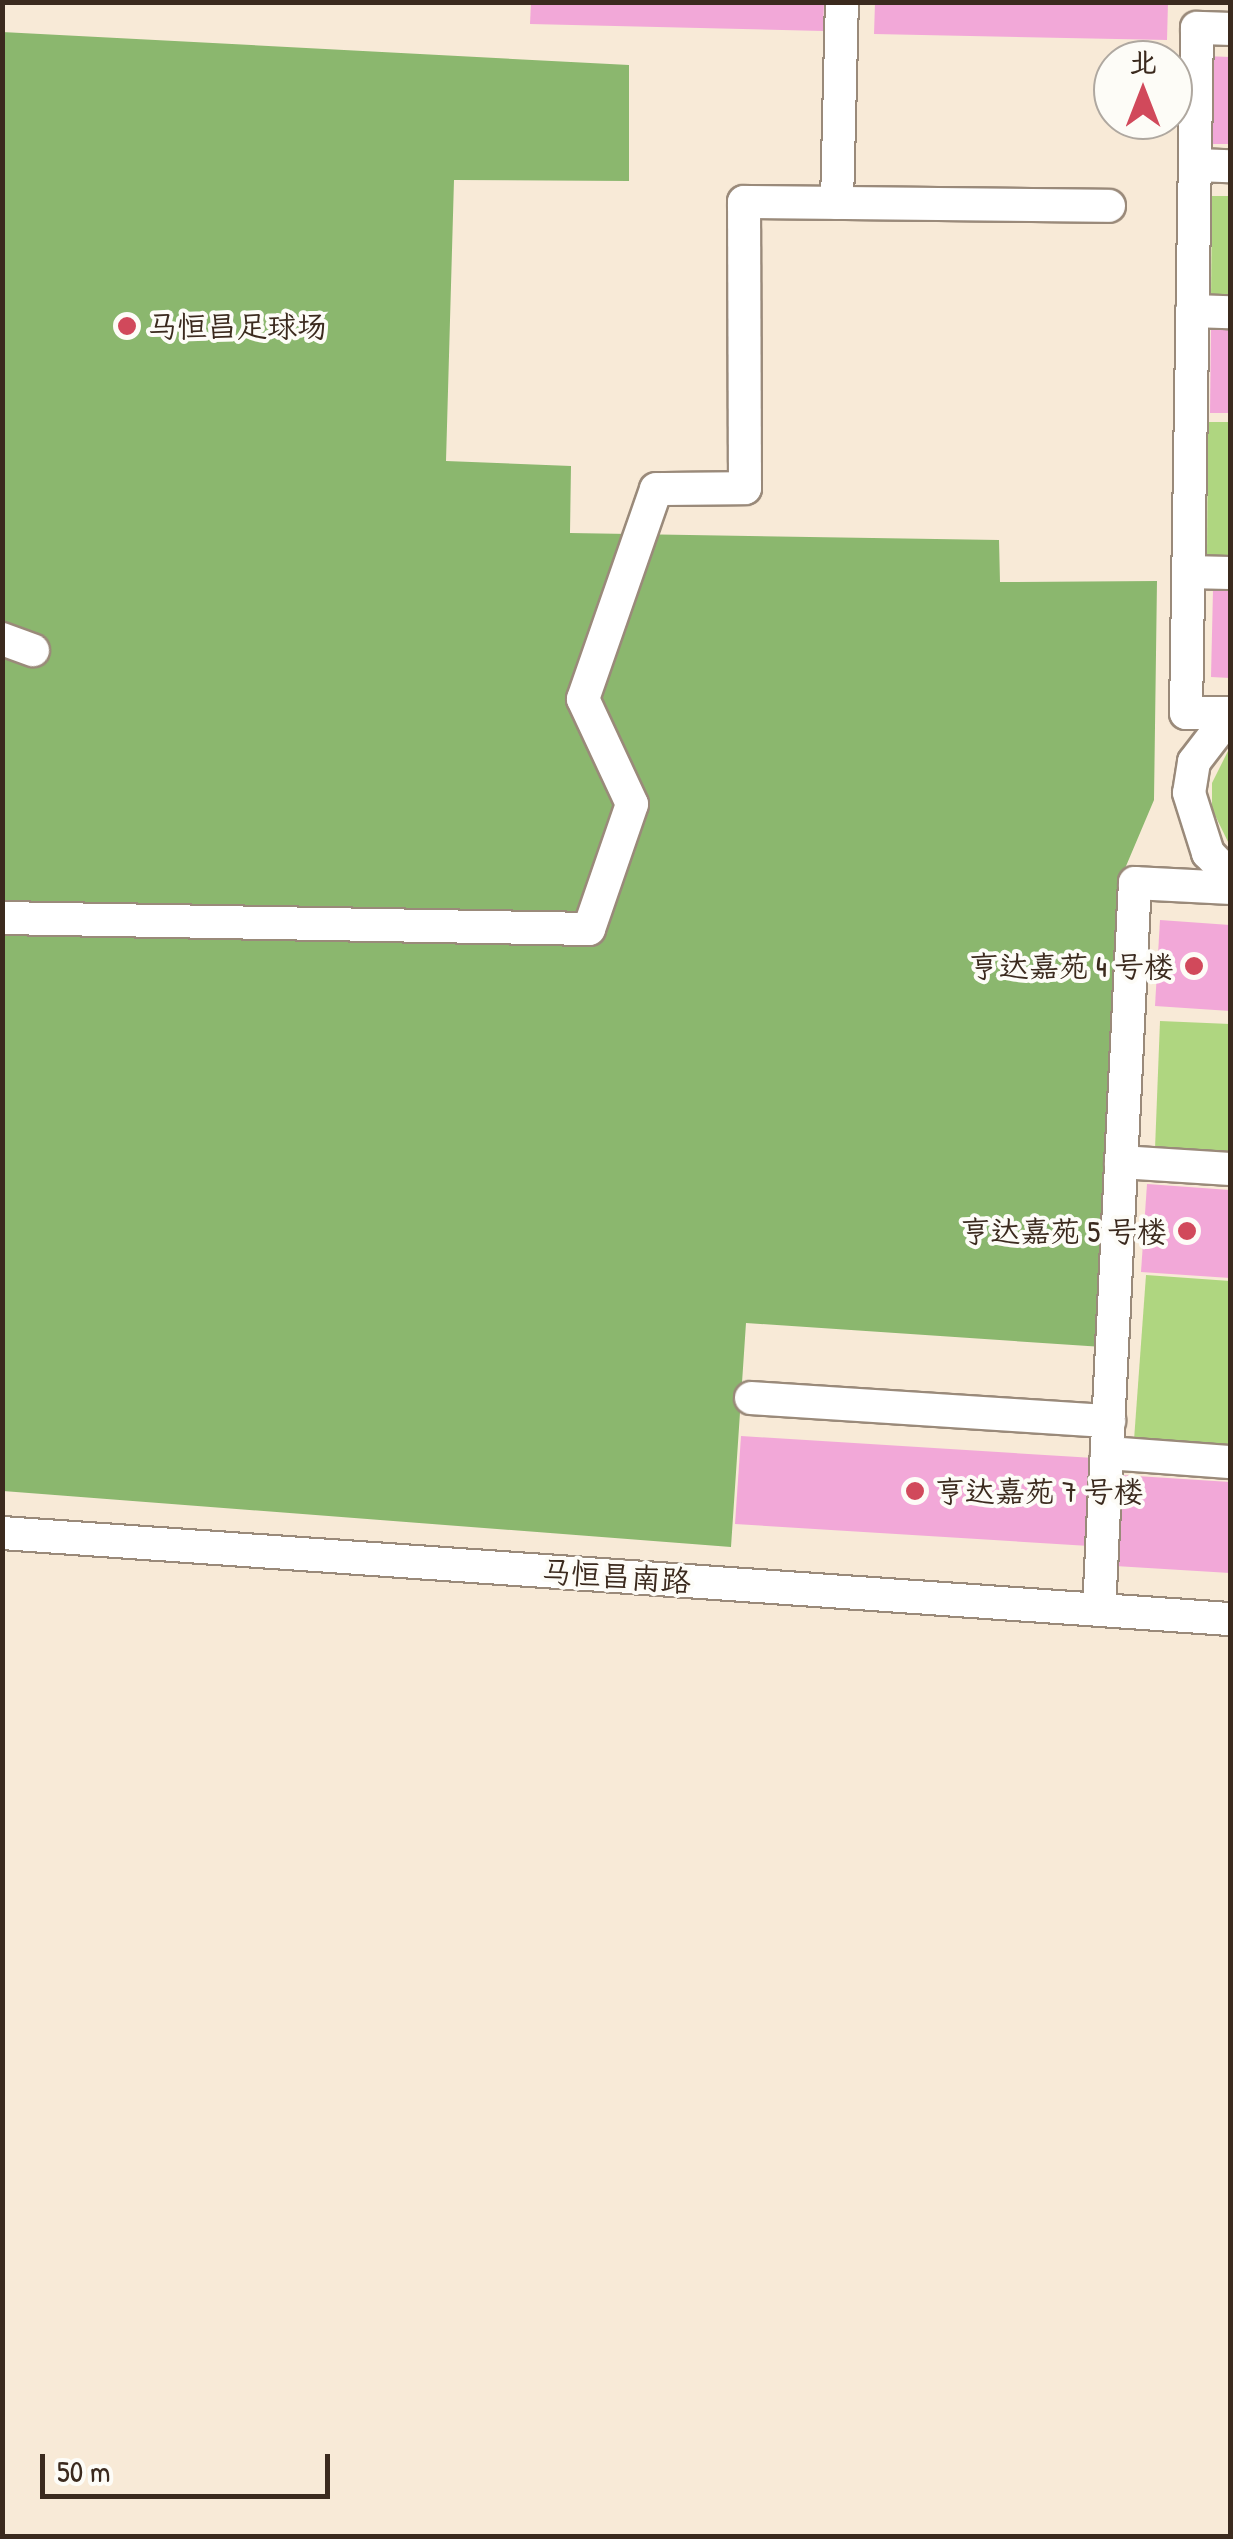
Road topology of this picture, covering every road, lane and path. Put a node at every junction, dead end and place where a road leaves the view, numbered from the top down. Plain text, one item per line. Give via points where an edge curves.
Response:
1 (842, 2) edge
2 (1230, 28) edge
3 (1195, 165) junction
4 (1230, 166) edge
5 (838, 203) junction
6 (1110, 206) dead end
7 (1192, 311) junction
8 (1230, 312) edge
9 (1188, 572) junction
10 (1230, 573) edge
11 (1230, 714) edge
12 (1230, 876) edge
13 (1230, 888) edge
14 (2, 918) edge
15 (1121, 1162) junction
16 (1230, 1169) edge
17 (751, 1398) dead end
18 (1108, 1437) junction
19 (1230, 1462) edge
20 (2, 1533) edge
21 (1099, 1610) junction
22 (1230, 1619) edge

1 - 5 street
2 - 3 street via 1197,28
3 - 4 street
3 - 7 street
5 - 6 street
5 - 14 street via 744,202 745,488 656,489 583,698 632,804 589,928
7 - 8 street
7 - 9 street
9 - 10 street
9 - 11 street via 1186,713
11 - 12 street via 1202,748 1189,793 1208,853
13 - 15 street via 1135,884
15 - 16 street
15 - 18 street
17 - 18 street
18 - 19 street
18 - 21 street
20 - 21 street, 马恒昌南路
21 - 22 street, 马恒昌南路

